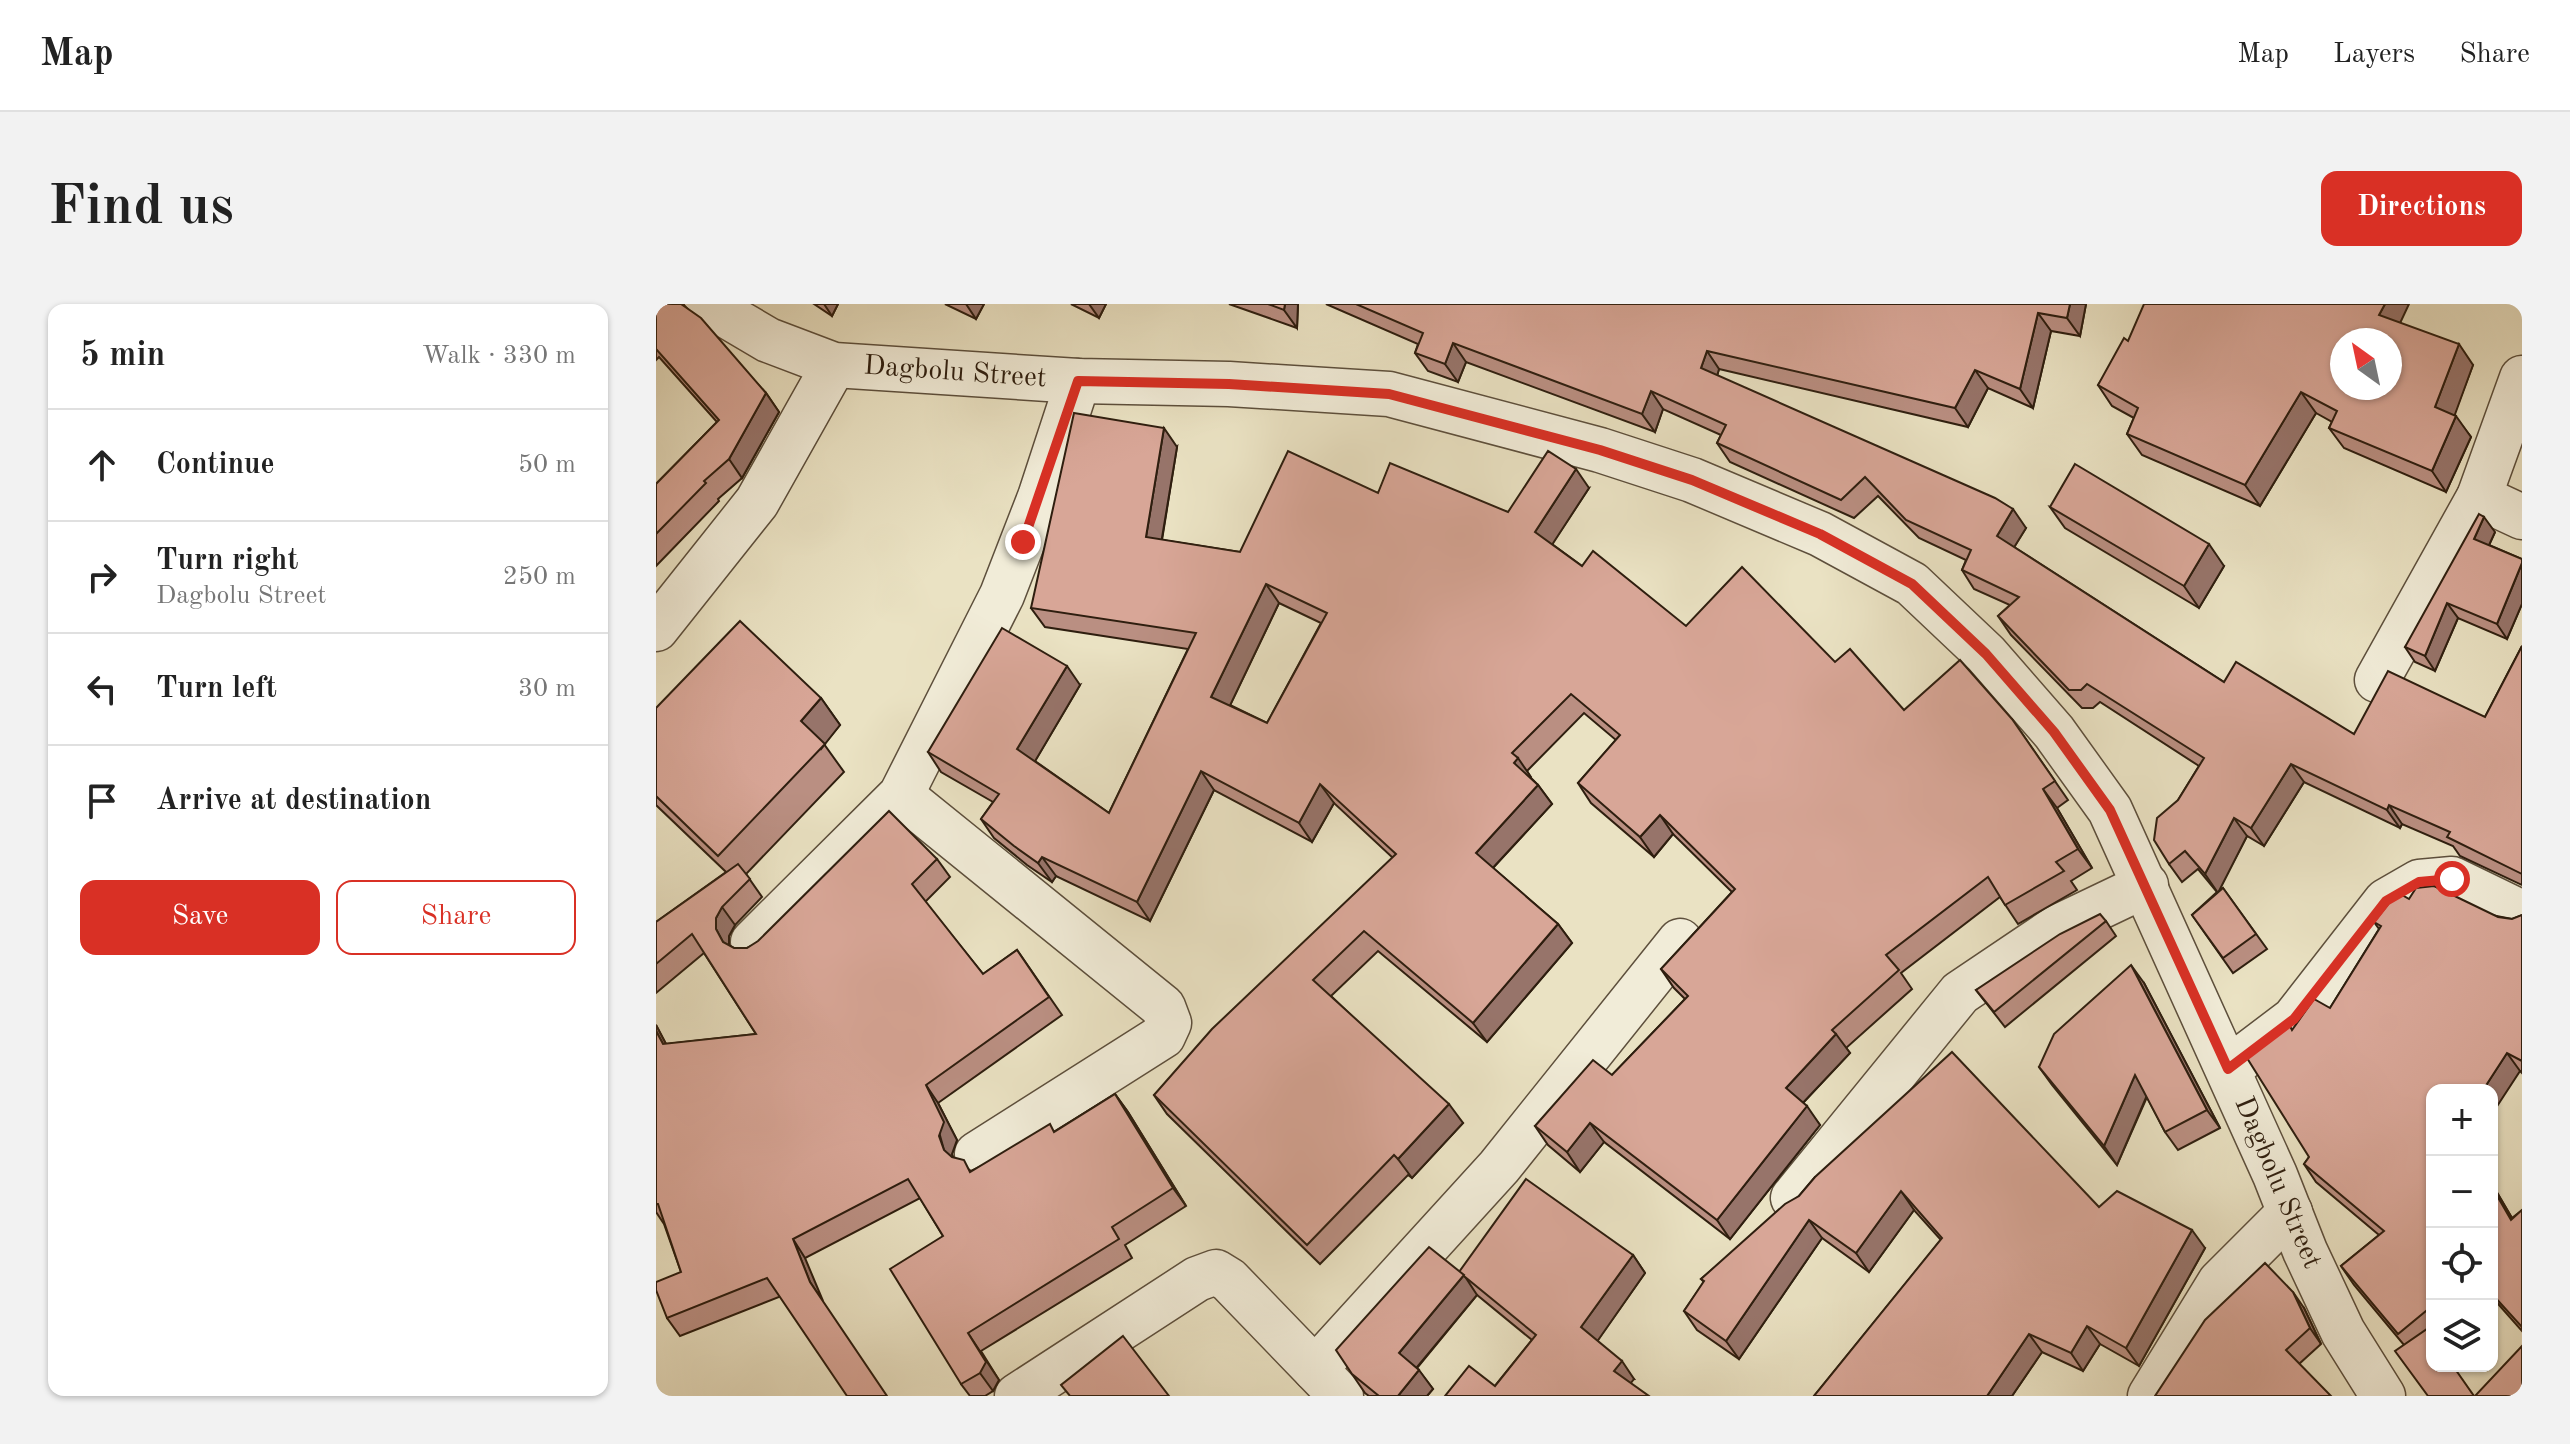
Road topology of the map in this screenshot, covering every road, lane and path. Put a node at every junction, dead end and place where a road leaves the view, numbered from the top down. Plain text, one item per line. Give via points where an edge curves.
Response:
1 (707, 304) edge
2 (834, 365) junction
3 (2522, 378) edge
4 (1078, 381) junction
5 (2479, 497) junction
6 (2522, 517) edge
7 (656, 629) edge
8 (2377, 680) dead end
9 (901, 795) junction
10 (2146, 885) junction
11 (2522, 913) edge
12 (1680, 941) dead end
13 (753, 942) edge
14 (2228, 1069) junction
15 (977, 1154) dead end
16 (1793, 1198) edge
17 (2290, 1212) junction
18 (1328, 1382) edge
19 (1017, 1396) edge
20 (2150, 1396) edge
21 (2383, 1396) edge

1 - 2 street, Dagbolu Street via 768,340
2 - 4 street, Dagbolu Street
2 - 7 street via 757,502
3 - 5 street
4 - 9 street via 1002,595
4 - 10 street, Dagbolu Street via 1389,394 1600,450 1692,480 1820,534 1912,584 1986,654 2054,732 2110,810
5 - 6 street
5 - 8 street
9 - 13 street
9 - 15 street via 1163,1007 1169,1023 1163,1036
10 - 14 street, Dagbolu Street
10 - 16 street via 2058,927 1960,993
11 - 14 street via 2452,879 2419,882 2386,901 2294,1019
12 - 18 street
14 - 17 street, Dagbolu Street
17 - 20 street via 2220,1282
17 - 21 street, Dagbolu Street via 2343,1332
18 - 19 street via 1216,1272 1197,1279

